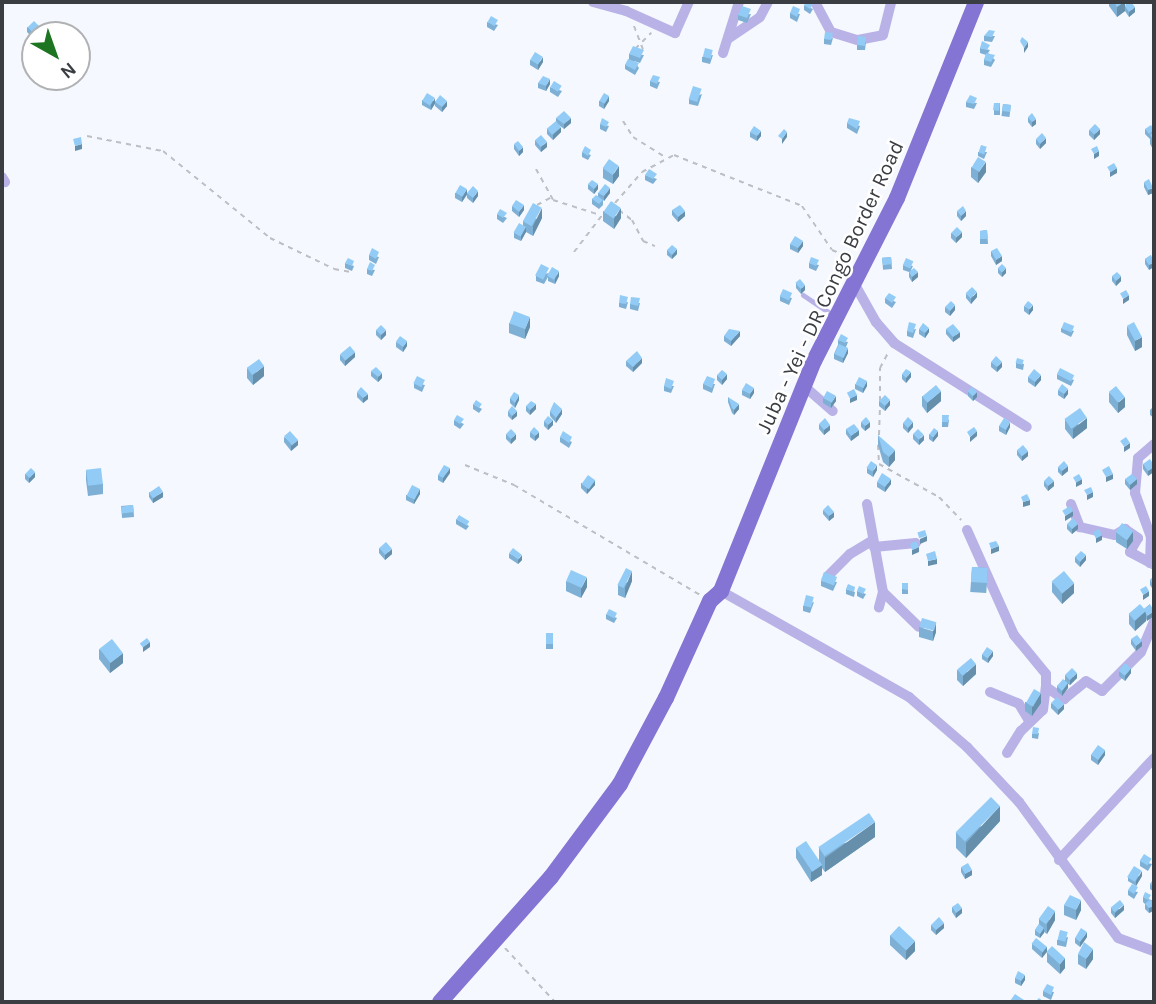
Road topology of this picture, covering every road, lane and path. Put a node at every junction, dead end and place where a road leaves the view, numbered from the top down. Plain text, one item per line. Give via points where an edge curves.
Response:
1 (593, 2) edge
2 (689, 2) edge
3 (739, 2) edge
4 (768, 2) edge
5 (815, 2) edge
6 (891, 2) edge
7 (976, 2) edge
8 (633, 22) dead end
9 (654, 30) dead end
10 (729, 38) junction
11 (640, 44) junction
12 (635, 49) edge
13 (644, 52) edge
14 (723, 53) dead end
15 (623, 121) dead end
16 (88, 136) dead end
17 (666, 158) junction
18 (536, 169) dead end
19 (551, 197) junction
20 (536, 205) edge
21 (613, 205) junction
22 (601, 216) junction
23 (655, 246) dead end
24 (573, 252) dead end
25 (351, 272) dead end
26 (854, 283) junction
27 (803, 295) dead end
28 (836, 317) junction
29 (894, 343) junction
30 (804, 386) junction
31 (832, 411) dead end
32 (1027, 427) dead end
33 (1154, 444) edge
34 (465, 465) dead end
35 (867, 504) dead end
36 (1071, 504) edge
37 (967, 530) joint
38 (916, 543) edge
39 (873, 544) junction
40 (1152, 564) edge
41 (828, 576) edge
42 (883, 592) junction
43 (716, 596) junction
44 (879, 607) dead end
45 (1154, 621) edge
46 (919, 627) edge
47 (1045, 687) junction
48 (990, 692) dead end
49 (1031, 722) junction
50 (1007, 753) dead end
51 (1154, 758) edge
52 (1059, 860) junction
53 (497, 939) junction
54 (1154, 951) edge
55 (440, 1002) edge
56 (555, 1002) edge

1 - 2 street via 675,33
3 - 10 street
4 - 10 street via 760,17
5 - 6 street via 831,32 858,40 883,35
7 - 26 main road, Juba - Yei - DR Congo Border Road via 897,198
8 - 11 path
9 - 11 path
10 - 14 street
11 - 12 path
11 - 13 path
15 - 17 path via 633,136
16 - 25 path via 163,151 270,238 334,269
17 - 21 path via 642,172
17 - 26 path via 674,155 802,206 831,250 850,254
18 - 19 path
19 - 20 path
19 - 22 path
21 - 22 path
21 - 23 path via 632,220 643,241
22 - 24 path
26 - 28 main road, Juba - Yei - DR Congo Border Road
26 - 29 street
27 - 28 lane
28 - 30 main road, Juba - Yei - DR Congo Border Road
29 - 32 street
29 - 37 path via 880,368 879,464 955,509
30 - 31 street
30 - 43 main road, Juba - Yei - DR Congo Border Road
33 - 40 street via 1138,457 1135,493 1151,537
34 - 43 path via 514,485
35 - 39 street
36 - 40 street via 1080,527 1115,535 1125,529 1138,538 1130,552
37 - 47 street via 1014,635 1046,674
38 - 39 street
39 - 41 street via 850,554
39 - 42 street
42 - 44 street
42 - 46 street
43 - 52 street via 909,696 968,747 1019,802
43 - 53 main road, Juba - Yei - DR Congo Border Road via 620,784 551,877
45 - 47 street via 1141,652 1102,691 1086,681 1064,699
47 - 49 street via 1043,710
48 - 49 street via 1019,704
49 - 50 street
51 - 52 street
52 - 54 street via 1118,938
53 - 55 main road, Juba - Yei - DR Congo Border Road
53 - 56 path

